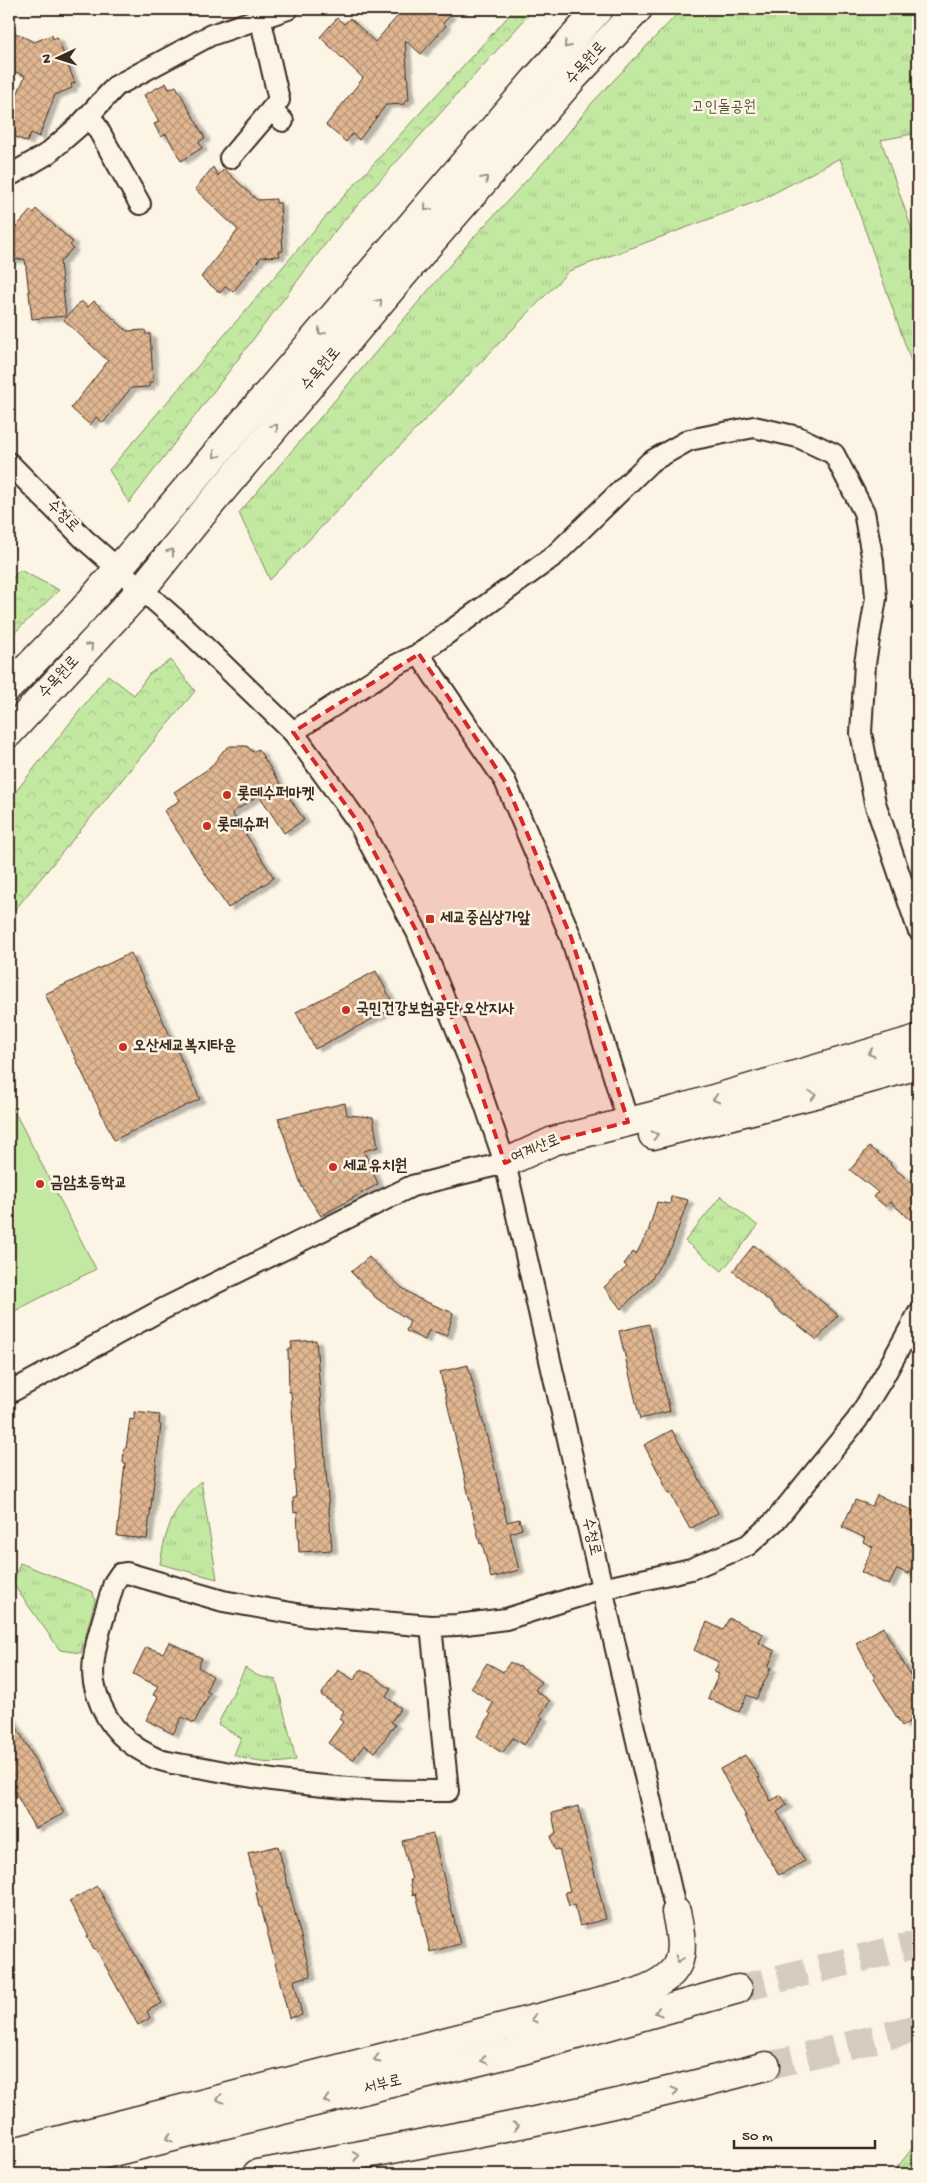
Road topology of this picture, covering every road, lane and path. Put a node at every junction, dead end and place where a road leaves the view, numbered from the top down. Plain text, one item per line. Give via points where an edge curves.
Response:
1 (288, 9) edge
2 (599, 9) edge
3 (638, 9) edge
4 (260, 17) junction
5 (90, 115) junction
6 (230, 158) dead end
7 (9, 176) edge
8 (140, 204) dead end
9 (9, 463) edge
10 (118, 569) junction
11 (141, 590) junction
12 (419, 654) junction
13 (9, 687) edge
14 (293, 732) junction
15 (9, 733) edge
16 (918, 928) edge
17 (918, 1039) edge
18 (918, 1065) edge
19 (628, 1122) junction
20 (504, 1163) junction
21 (918, 1314) edge
22 (9, 1394) edge
23 (602, 1588) junction
24 (431, 1626) junction
25 (676, 1912) joint
26 (738, 1989) tunnel mouth
27 (766, 2066) tunnel mouth
28 (9, 2154) edge
29 (9, 2158) edge
30 (20, 2174) edge
31 (24, 2174) edge
32 (257, 2174) edge

1 - 4 street
2 -> 10 main road, 수목원로
11 -> 3 main road, 수목원로 via 418,257 573,78
4 - 5 street via 212,35 116,86
4 - 6 street via 278,100 277,115
5 - 7 street via 47,154
5 - 8 street
9 - 10 street, 수청로
10 - 11 street, 수청로
10 - 13 main road, 수목원로
11 - 14 street, 수청로 via 180,623
15 -> 11 main road, 수목원로
12 - 14 street via 396,665
12 - 16 street via 555,555 650,462 689,440 754,427 798,437 834,454 864,512 875,579 876,598 865,663 862,733 874,804
12 - 19 street via 505,781 571,937
14 - 20 street, 수청로 via 358,822 417,932 474,1072
17 -> 19 main road, 여계산로
20 -> 18 main road, 여계산로 via 559,1159
19 - 20 main road, 여계산로 via 553,1141
20 - 22 street via 412,1186 163,1309
20 - 23 street, 수청로
21 - 23 street via 857,1420 775,1521 748,1545 691,1569
23 - 24 street via 506,1619
23 - 25 street, 수청로
24 - 24 street via 308,1616 223,1601 126,1573 120,1574 114,1584 94,1658 94,1681 99,1702 110,1724 123,1738 151,1757 254,1778 357,1790 448,1791
25 -> 28 main road via 682,1956 674,1971 650,1988
26 -> 31 main road, 서부로 via 512,2053
32 -> 27 main road via 502,2129 669,2092
29 - 30 main road

